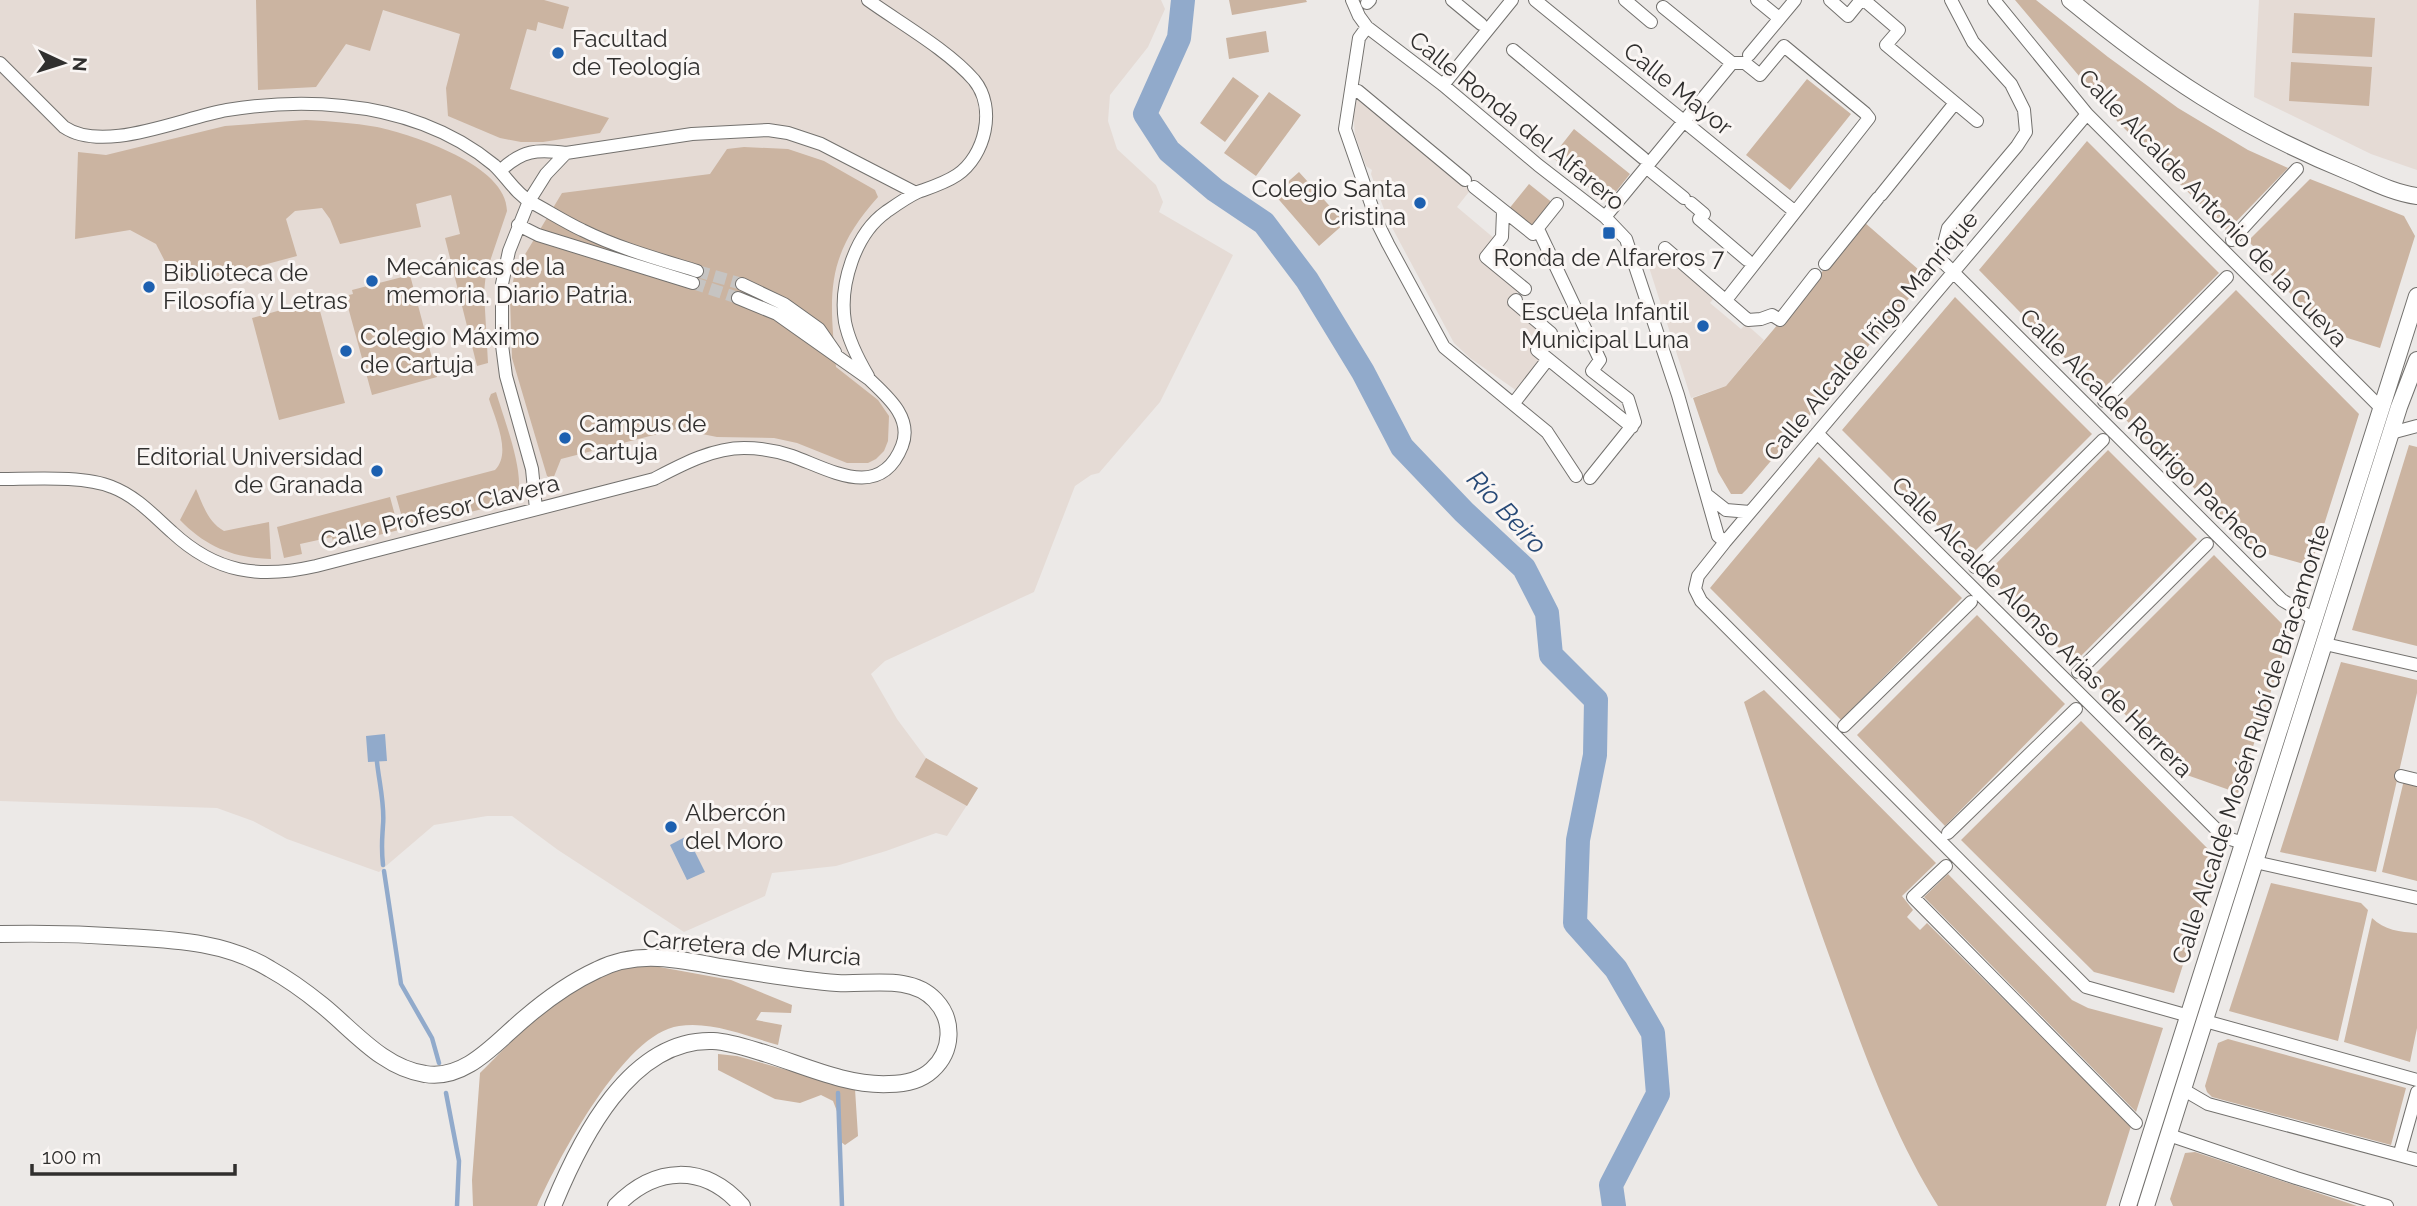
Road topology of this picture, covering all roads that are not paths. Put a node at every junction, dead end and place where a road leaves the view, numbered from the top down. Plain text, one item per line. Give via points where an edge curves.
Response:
1 (868, 0) edge
2 (1352, 0) edge
3 (1452, 0) edge
4 (1512, 0) edge
5 (1535, 0) edge
6 (1625, 0) edge
7 (1757, 0) edge
8 (1795, 0) edge
9 (1830, 0) edge
10 (1862, 0) edge
11 (1951, 0) edge
12 (1994, 0) edge
13 (2070, 0) edge
14 (1663, 7) dead end
15 (1779, 19) junction
16 (1651, 22) dead end
17 (1481, 24) dead end
18 (1367, 27) junction
19 (1513, 50) dead end
20 (1749, 55) dead end
21 (1731, 63) junction
22 (0, 64) edge
23 (1443, 85) junction
24 (1358, 91) dead end
25 (1955, 103) junction
26 (2087, 114) junction
27 (1685, 120) junction
28 (1977, 121) dead end
29 (566, 153) junction
30 (1643, 158) dead end
31 (2297, 169) dead end
32 (500, 171) junction
33 (1652, 172) dead end
34 (916, 193) junction
35 (2414, 199) edge
36 (528, 201) junction
37 (1557, 204) dead end
38 (1794, 211) junction
39 (1503, 212) junction
40 (1605, 218) junction
41 (518, 225) junction
42 (1538, 229) junction
43 (2232, 240) dead end
44 (1665, 248) dead end
45 (1748, 260) dead end
46 (1825, 264) dead end
47 (1953, 273) junction
48 (1815, 275) dead end
49 (2227, 277) dead end
50 (742, 284) tunnel mouth
51 (2417, 296) edge
52 (738, 298) tunnel mouth
53 (1728, 301) junction
54 (1548, 359) junction
55 (2417, 360) edge
56 (841, 361) junction
57 (869, 379) junction
58 (1517, 399) dead end
59 (2104, 401) dead end
60 (2399, 407) junction
61 (2381, 408) junction
62 (2416, 426) edge
63 (1632, 427) junction
64 (1817, 433) junction
65 (2391, 433) junction
66 (2103, 440) dead end
67 (1576, 476) dead end
68 (1590, 478) dead end
69 (0, 479) edge
70 (1707, 495) junction
71 (536, 509) junction
72 (1750, 512) junction
73 (1725, 541) junction
74 (2207, 544) dead end
75 (1975, 568) dead end
76 (1971, 602) dead end
77 (2314, 619) junction
78 (2325, 644) junction
79 (2417, 664) edge
80 (2078, 672) dead end
81 (2076, 709) dead end
82 (1844, 726) dead end
83 (2401, 776) dead end
84 (2417, 780) edge
85 (1948, 833) dead end
86 (2243, 843) junction
87 (2255, 862) junction
88 (1946, 866) dead end
89 (2417, 898) edge
90 (0, 934) edge
91 (2189, 1016) junction
92 (2205, 1021) junction
93 (2417, 1080) edge
94 (2184, 1090) junction
95 (2417, 1092) edge
96 (2136, 1123) dead end
97 (2169, 1135) junction
98 (2401, 1149) dead end
99 (2417, 1160) edge
100 (553, 1206) edge
101 (616, 1206) edge
102 (742, 1206) edge
103 (2128, 1206) edge
104 (2147, 1206) edge
105 (2387, 1206) edge

1 - 34 street via 955,62 976,82 985,103 982,144 973,160 946,182
2 - 18 street
3 - 17 street
4 - 23 street
5 - 27 street, Calle Mayor
6 - 16 street
7 - 15 street
8 - 15 street
9 - 10 street via 1849,16
10 - 25 street via 1899,30 1886,45
11 - 47 street via 1973,42 2011,84 2024,110 2026,132 1948,228 1940,260
12 - 26 street, Calle Alcalde Antonio de la Cueva
13 - 35 main road via 2160,71 2248,126
14 - 21 street
15 - 20 street
18 - 23 street, Calle Ronda del Alfarero
18 - 67 street via 1359,38 1345,129 1378,224 1444,347 1547,432
19 - 30 street
21 - 27 street
21 - 38 street via 1745,63 1760,75 1784,46 1869,118
22 - 32 street via 64,127 89,137 113,138 230,110 344,106 397,115 439,130 468,145
23 - 40 street, Calle Ronda del Alfarero
24 - 39 street
25 - 28 street
25 - 46 street
26 - 47 street, Calle Alcalde Iñigo Manrique
26 - 61 street, Calle Alcalde Antonio de la Cueva
27 - 38 street, Calle Mayor
27 - 40 street
29 - 32 street via 529,152
29 - 34 street via 692,134 768,130 821,144
29 - 36 street
31 - 43 street
32 - 36 street
33 - 45 street via 1704,214 1699,219
34 - 57 street via 883,214 867,231 845,288 845,321 854,352
36 - 41 street
36 - 41 street via 593,235 695,277 538,235
37 - 42 street
38 - 53 street
39 - 42 street via 1533,234
39 - 54 street via 1502,237 1486,257 1521,294 1514,302 1551,333 1537,350
40 - 70 street, Calle Ronda del Alfarero via 1626,239 1633,258
41 - 71 street via 502,284 502,345 532,469
42 - 63 street via 1600,360 1592,371 1628,399 1636,422
44 - 53 street
47 - 64 street, Calle Alcalde Iñigo Manrique
47 - 77 street, Calle Alcalde Rodrigo Pacheco via 2282,600
48 - 53 street via 1780,320 1772,315 1748,320
49 - 59 street
50 - 56 street, Calle Profesor Clavera via 784,304 819,329
51 - 61 main road, Calle Alcalde Mosén Rubí de Bracamonte
52 - 56 street, Calle Profesor Clavera via 777,314
54 - 58 street
54 - 63 street
55 - 60 main road, Calle Alcalde Mosén Rubí de Bracamonte
56 - 57 street, Calle Profesor Clavera
57 - 71 street, Calle Profesor Clavera via 898,409 905,427 898,456 876,475 844,478 775,452 731,449 654,479
60 - 62 street
60 - 65 main road, Calle Alcalde Mosén Rubí de Bracamonte
61 - 77 main road, Calle Alcalde Mosén Rubí de Bracamonte
62 - 65 street
63 - 68 street
64 - 72 street, Calle Alcalde Iñigo Manrique
64 - 86 street, Calle Alcalde Alonso Arias de Herrera via 2224,837
65 - 78 main road, Calle Alcalde Mosén Rubí de Bracamonte
66 - 75 street
69 - 71 street, Calle Profesor Clavera via 113,486 204,557 243,572 266,574 307,568
70 - 72 street via 1726,510
70 - 73 street, Calle Ronda del Alfarero via 1718,536
72 - 73 street, Calle Alcalde Iñigo Manrique
73 - 91 street, Calle Alcalde Iñigo Manrique via 1698,576 1695,589 1701,601 2086,987
74 - 80 street
76 - 82 street
77 - 86 main road, Calle Alcalde Mosén Rubí de Bracamonte
78 - 79 street
78 - 87 main road, Calle Alcalde Mosén Rubí de Bracamonte
81 - 85 street
83 - 84 street
86 - 91 main road, Calle Alcalde Mosén Rubí de Bracamonte
87 - 89 street
87 - 92 main road, Calle Alcalde Mosén Rubí de Bracamonte
88 - 96 street via 1913,897
90 - 100 main road, Carretera de Murcia via 175,940 225,948 272,969 379,1054 426,1074 466,1066 562,991 597,970 635,958 840,983 911,985 942,1008 949,1028 947,1049 923,1077 903,1084 850,1080 713,1041 670,1049 649,1060 620,1087
91 - 103 main road, Calle Alcalde Mosén Rubí de Bracamonte
92 - 93 street
92 - 94 main road, Calle Alcalde Mosén Rubí de Bracamonte
94 - 97 main road, Calle Alcalde Mosén Rubí de Bracamonte
94 - 99 street via 2208,1104
95 - 98 street
97 - 104 main road, Calle Alcalde Mosén Rubí de Bracamonte
97 - 105 street
101 - 102 main road via 640,1185 673,1175 715,1182

